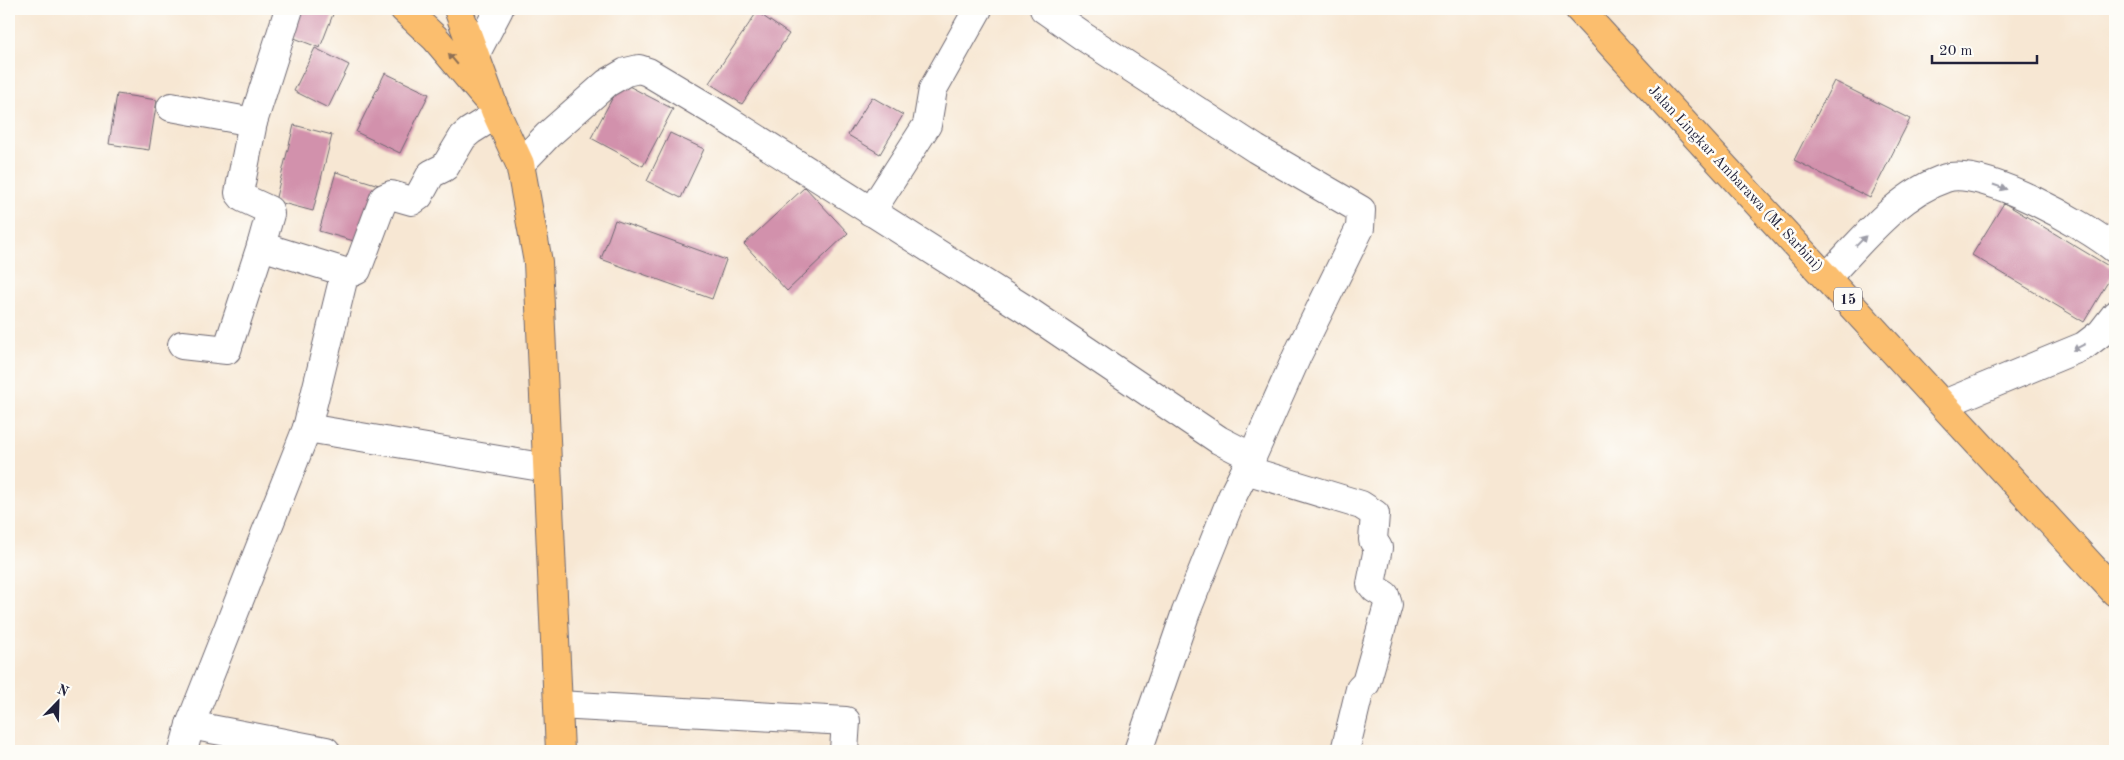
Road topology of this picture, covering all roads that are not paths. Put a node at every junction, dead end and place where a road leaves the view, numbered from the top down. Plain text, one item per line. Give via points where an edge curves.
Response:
1 (290, 9) edge
2 (404, 9) edge
3 (458, 9) edge
4 (499, 9) edge
5 (978, 9) edge
6 (1044, 9) edge
7 (1579, 9) edge
8 (476, 53) junction
9 (171, 107) dead end
10 (496, 112) junction
11 (254, 122) junction
12 (520, 164) junction
13 (871, 212) junction
14 (261, 246) junction
15 (2115, 249) edge
16 (346, 272) junction
17 (1827, 277) junction
18 (2115, 315) edge
19 (182, 345) dead end
20 (1944, 404) junction
21 (306, 428) junction
22 (1249, 463) junction
23 (547, 468) junction
24 (2115, 592) edge
25 (558, 705) junction
26 (190, 725) junction
27 (183, 751) edge
28 (326, 751) edge
29 (560, 751) edge
30 (844, 751) edge
31 (1138, 751) edge
32 (1345, 751) edge

1 - 11 street
10 -> 2 main road via 435,38
3 - 8 main road
4 - 8 street
5 - 13 street via 933,89 927,125
6 - 22 street via 1256,149 1361,210 1360,228 1301,347
7 - 17 main road, Jalan Lingkar Ambarawa (M. Sarbini) / 15
8 - 10 main road
9 - 11 street
10 - 12 main road
10 - 16 street via 463,138 445,167 431,174 419,196 412,201 391,195 384,198 357,270
11 - 14 street via 238,193 269,210
12 - 13 street via 607,83 626,72 639,70 648,72 715,112
12 - 23 main road via 538,262
13 - 22 street via 1025,309
14 - 16 street
14 - 19 street via 227,350
17 -> 15 street via 1880,222 1916,193 1948,177 1974,178 2025,196 2079,223
16 - 21 street
17 - 20 main road, Jalan Lingkar Ambarawa (M. Sarbini) / 15
18 -> 20 street via 2101,333 2084,346
20 - 24 main road, Jalan Lingkar Ambarawa (M. Sarbini) / 15
21 - 23 street
21 - 26 street
22 - 31 street via 1186,612
22 - 32 street via 1361,504 1375,514 1373,540 1378,548 1371,584 1385,595 1388,605 1366,683 1360,689
23 - 25 main road
25 - 29 main road
25 - 30 street via 846,721
26 - 27 street
26 - 28 street

